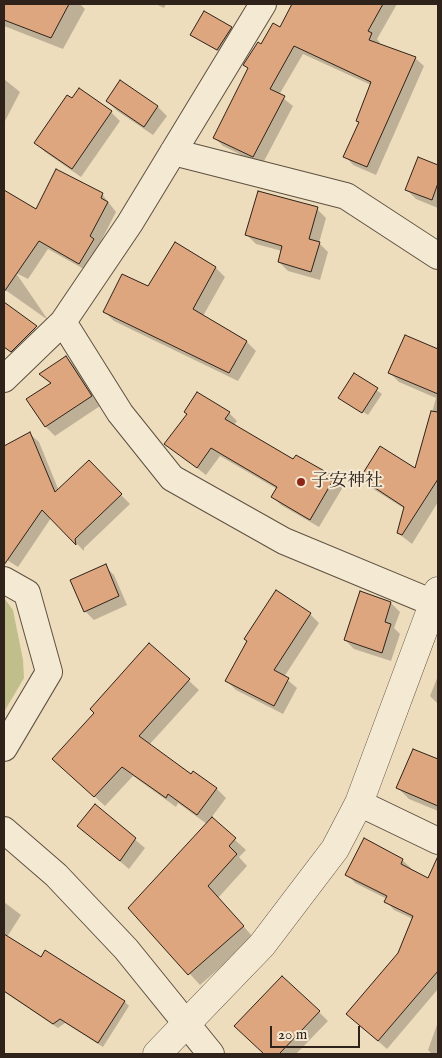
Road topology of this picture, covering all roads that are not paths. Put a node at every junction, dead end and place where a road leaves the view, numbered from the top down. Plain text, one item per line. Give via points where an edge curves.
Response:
1 (263, 4) edge
2 (173, 152) junction
3 (438, 256) edge
4 (63, 322) junction
5 (5, 375) edge
6 (4, 580) edge
7 (437, 600) edge
8 (4, 748) edge
9 (359, 803) junction
10 (4, 830) edge
11 (438, 841) edge
12 (186, 1024) junction
13 (157, 1054) edge
14 (211, 1054) edge

1 - 2 street
2 - 3 street via 346,196
2 - 4 street
4 - 5 street
4 - 7 street via 120,413 172,478 284,541
6 - 8 street via 27,593 49,672
7 - 9 street
9 - 11 street
9 - 12 street via 335,849 298,900 262,945
10 - 12 street via 56,875 126,949
12 - 13 street
12 - 14 street

